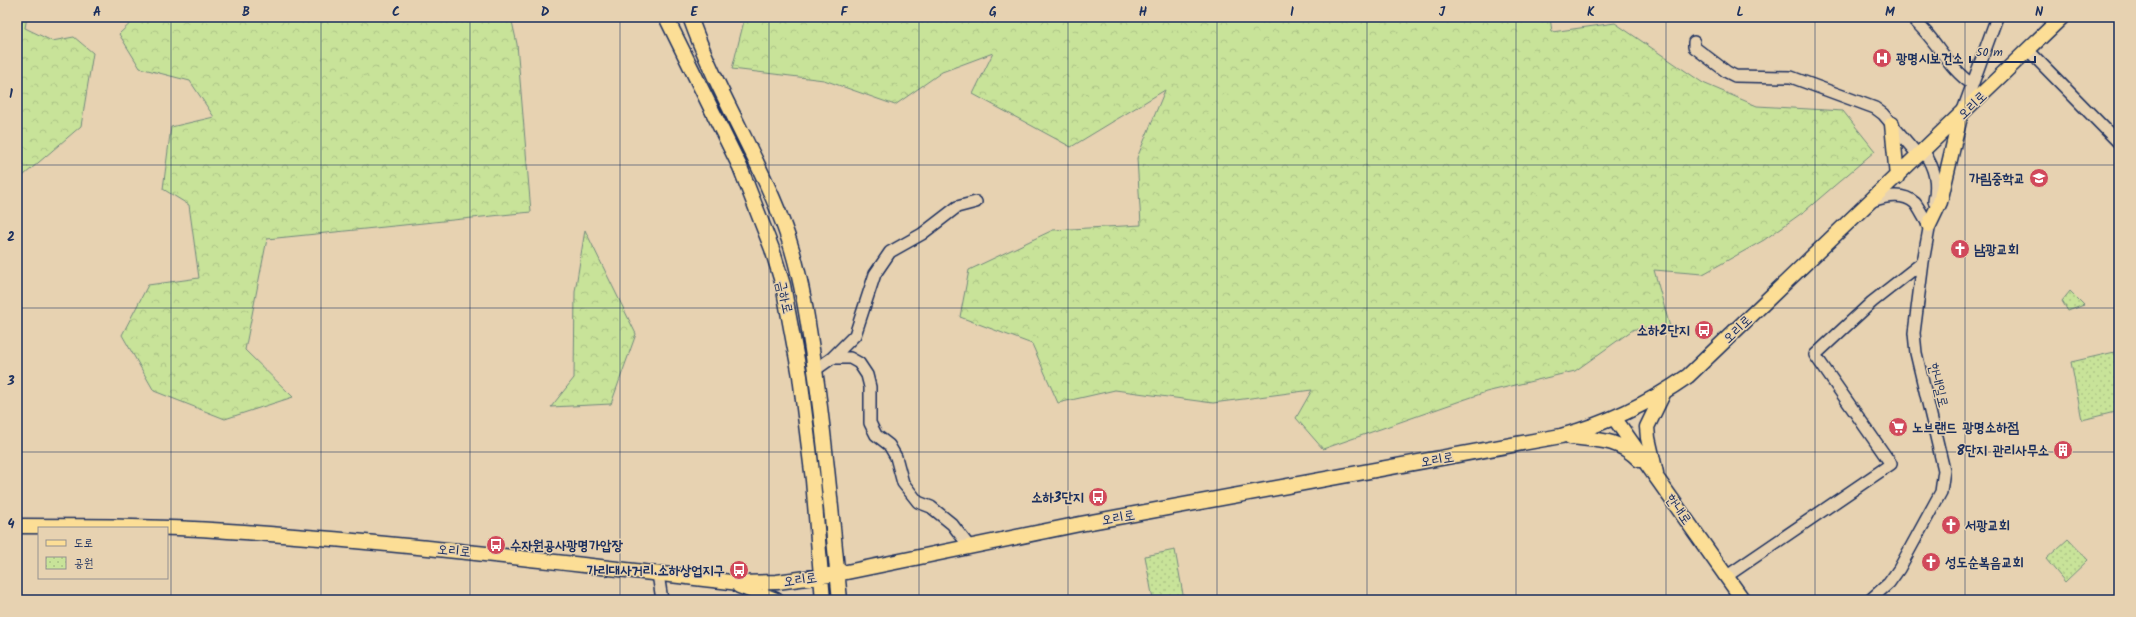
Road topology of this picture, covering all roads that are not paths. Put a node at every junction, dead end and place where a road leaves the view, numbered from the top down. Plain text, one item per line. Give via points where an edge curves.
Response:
1 (666, 17) edge
2 (690, 17) edge
3 (1910, 17) edge
4 (1997, 17) edge
5 (2062, 17) edge
6 (1694, 42) dead end
7 (2029, 51) junction
8 (1972, 84) junction
9 (1960, 117) junction
10 (1892, 124) junction
11 (2119, 143) edge
12 (1921, 154) junction
13 (1897, 177) junction
14 (1872, 201) junction
15 (976, 202) dead end
16 (1929, 225) junction
17 (1923, 262) junction
18 (832, 358) junction
19 (815, 370) junction
20 (1663, 394) junction
21 (1615, 419) junction
22 (1561, 436) junction
23 (1658, 479) junction
24 (17, 526) edge
25 (151, 527) edge
26 (168, 528) edge
27 (969, 546) junction
28 (658, 574) junction
29 (837, 574) junction
30 (821, 576) junction
31 (1727, 576) junction
32 (729, 582) junction
33 (662, 600) edge
34 (776, 600) edge
35 (823, 600) edge
36 (840, 600) edge
37 (1743, 600) edge
38 (1870, 600) edge

1 - 30 main road, 금하로 via 742,171 783,285 800,376 813,480
2 - 19 main road, 금하로 via 704,55 758,164 789,241 807,317
3 - 8 street via 1925,29 1947,59
4 - 8 street
5 - 7 main road, 오리로
6 - 10 street, 한내일로 via 1694,47 1735,76 1791,77 1875,108
7 - 9 main road, 오리로
7 - 11 street
8 - 9 street
9 - 12 main road, 오리로
9 - 16 main road via 1940,202
10 - 12 street, 한내일로
10 - 13 main road
12 - 13 main road, 오리로
12 - 16 street, 한내일로 via 1934,170 1937,188
13 - 14 main road, 오리로
14 - 16 street via 1893,196 1910,200 1916,204
14 - 20 main road, 오리로 via 1688,376
15 - 18 street via 957,207 922,234 890,252 875,274 855,335
16 - 17 street, 한내일로
17 - 31 street via 1872,302 1815,355 1891,464
17 - 38 street, 한내일로 via 1914,333 1916,353 1944,470 1941,492 1899,569 1889,583
18 - 19 street
18 - 27 street via 850,358 859,363 867,375 870,387 870,423 876,435 889,445 896,457 903,483 918,502 931,507 952,524
19 - 29 main road, 금하로
20 - 21 main road, 오리로
20 - 23 main road via 1648,427 1648,438
21 - 22 main road, 오리로
21 - 23 main road, 한내로
22 - 23 main road via 1602,439 1617,444 1635,455
22 - 27 main road, 오리로
23 - 31 main road, 한내로
24 - 25 main road, 오리로
26 - 28 main road, 오리로 via 467,551
27 - 29 main road, 오리로
28 - 32 main road, 오리로
28 - 33 street
29 - 30 main road, 오리로
29 - 36 main road, 금하로
30 - 32 main road, 오리로 via 777,582
30 - 35 main road, 금하로
31 - 37 main road, 한내로
32 - 34 main road

